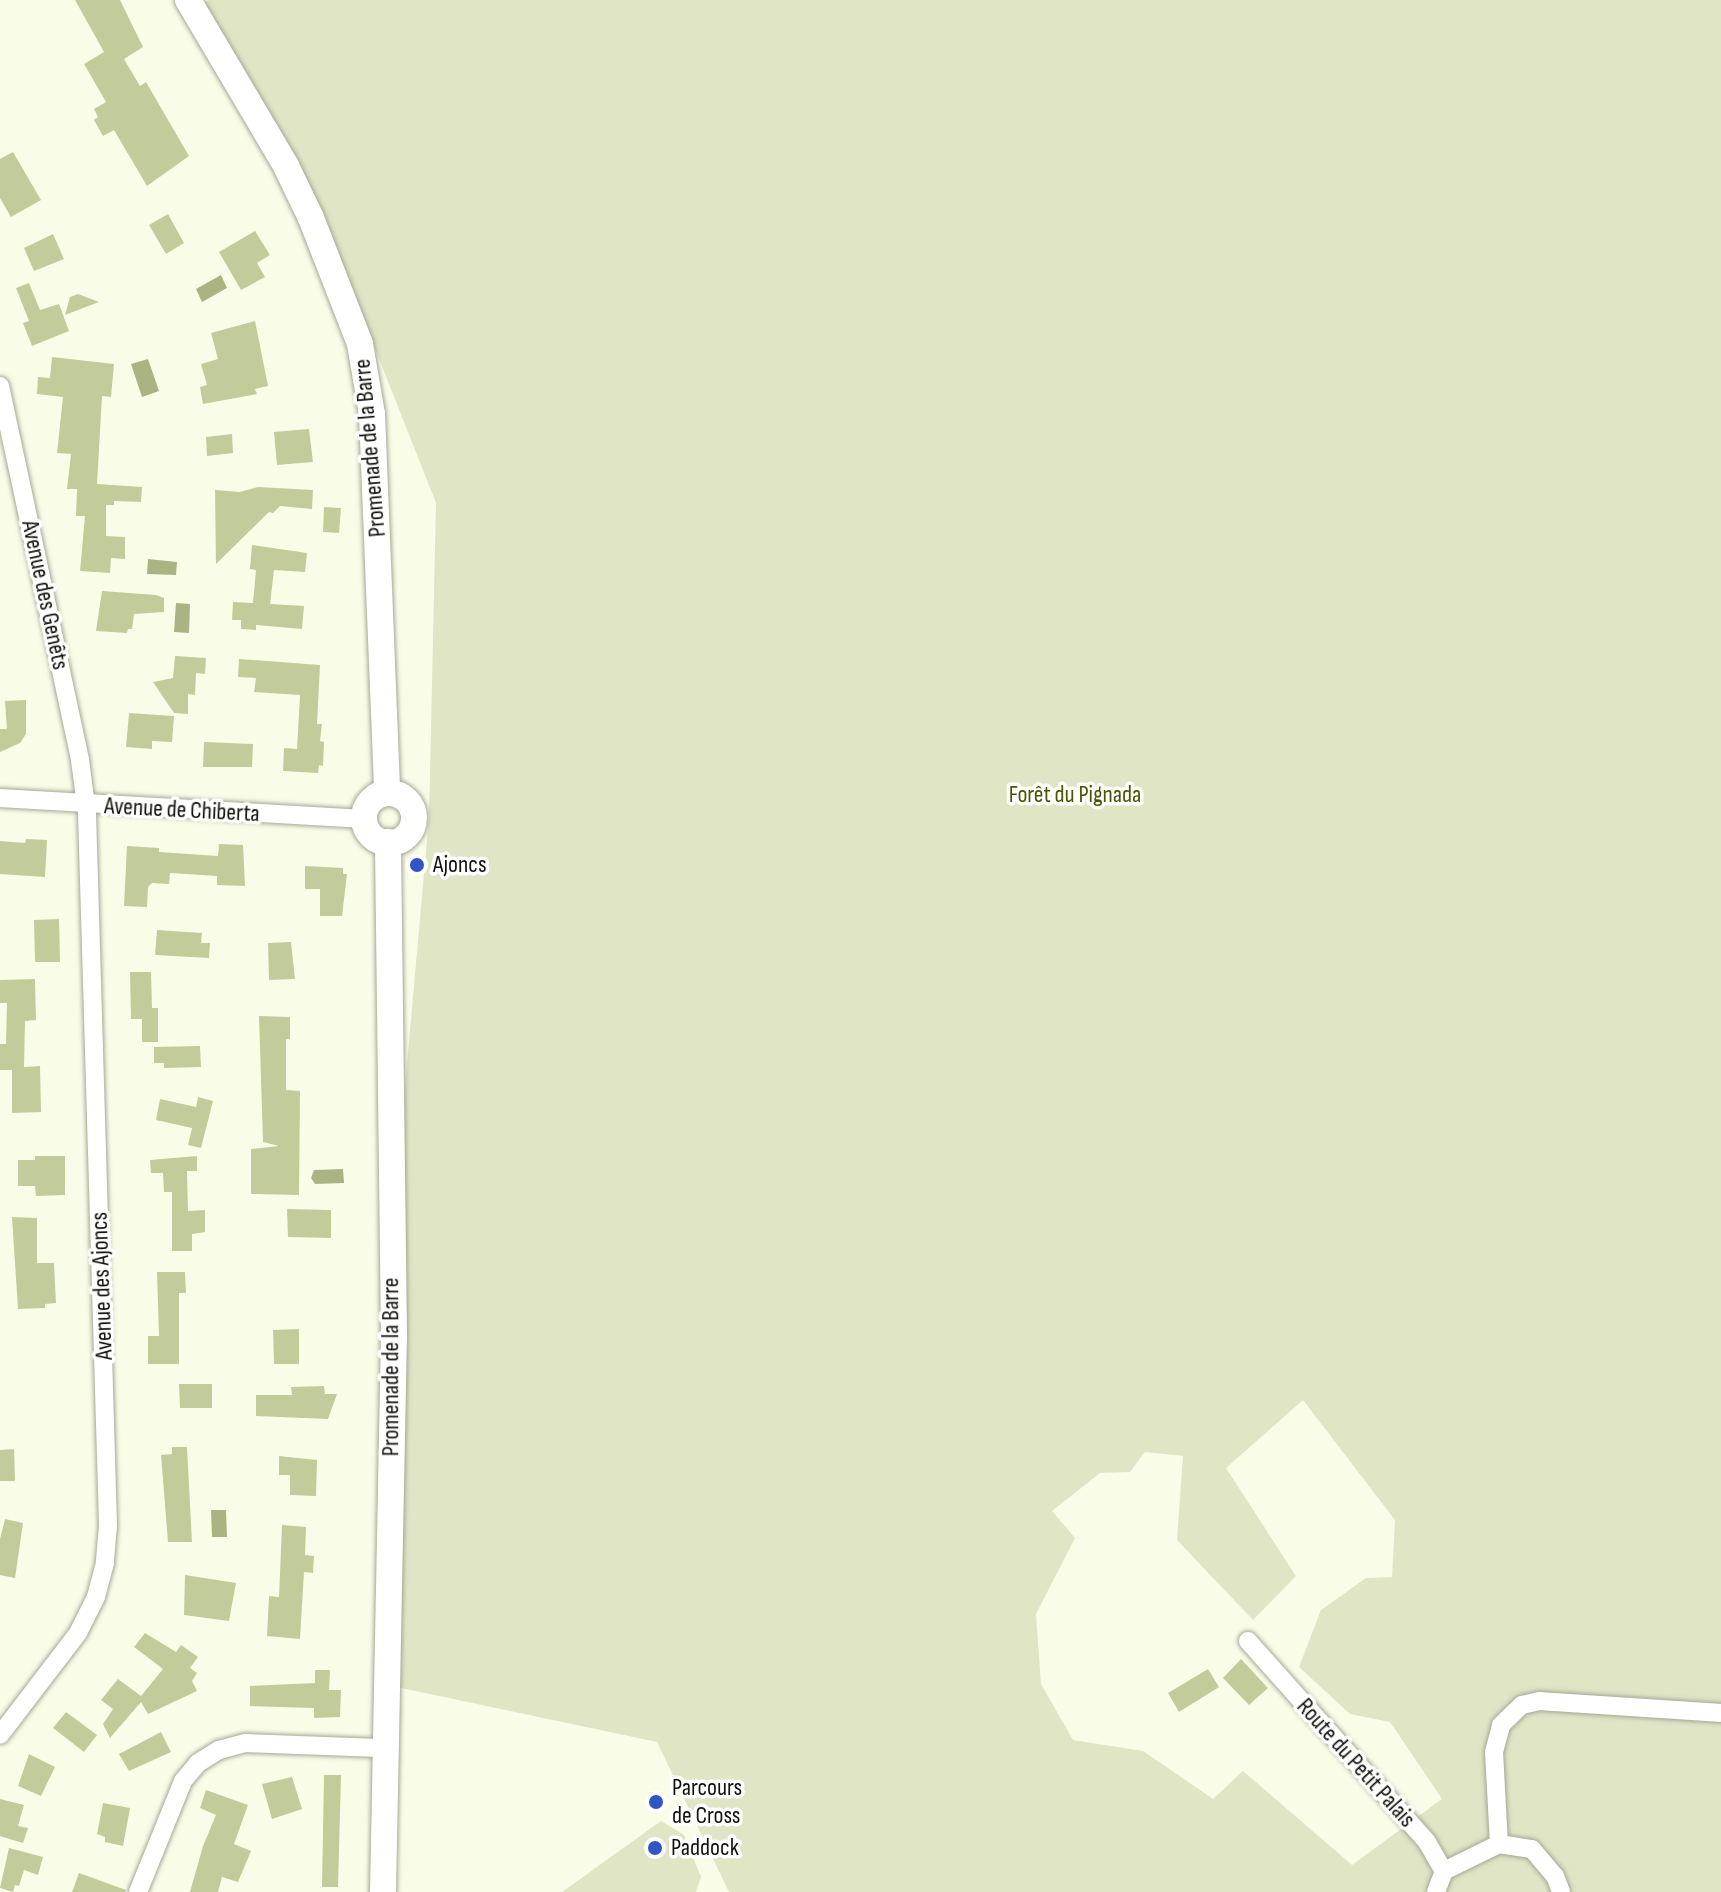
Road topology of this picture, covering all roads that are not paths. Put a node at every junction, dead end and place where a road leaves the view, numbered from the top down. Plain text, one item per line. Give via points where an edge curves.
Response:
1 (188, 0) edge
2 (0, 386) edge
3 (387, 793) junction
4 (0, 798) edge
5 (85, 805) junction
6 (364, 819) junction
7 (388, 842) junction
8 (1248, 1641) dead end
9 (1721, 1713) edge
10 (0, 1735) edge
11 (384, 1748) junction
12 (1499, 1844) junction
13 (1444, 1871) junction
14 (138, 1892) edge
15 (383, 1892) edge
16 (1436, 1892) edge
17 (1561, 1892) edge

1 - 3 main road, Promenade de la Barre via 286,166 360,344 372,414
2 - 5 street, Avenue des Genêts via 80,760
3 - 6 main road via 373,799
3 - 7 main road via 404,798 413,814 405,836
4 - 5 street, Avenue de Chiberta
5 - 6 street, Avenue de Chiberta
5 - 10 street, Avenue des Ajoncs via 104,1343 105,1563 78,1633
6 - 7 main road via 371,835
7 - 11 main road, Promenade de la Barre via 394,1336
8 - 13 street, Route du Petit Palais via 1427,1842
9 - 12 street via 1540,1701 1522,1705 1501,1725 1494,1752
11 - 14 street via 246,1743 219,1750 183,1781
11 - 15 main road, Promenade de la Barre
12 - 13 street
12 - 17 street via 1532,1849
13 - 16 street

